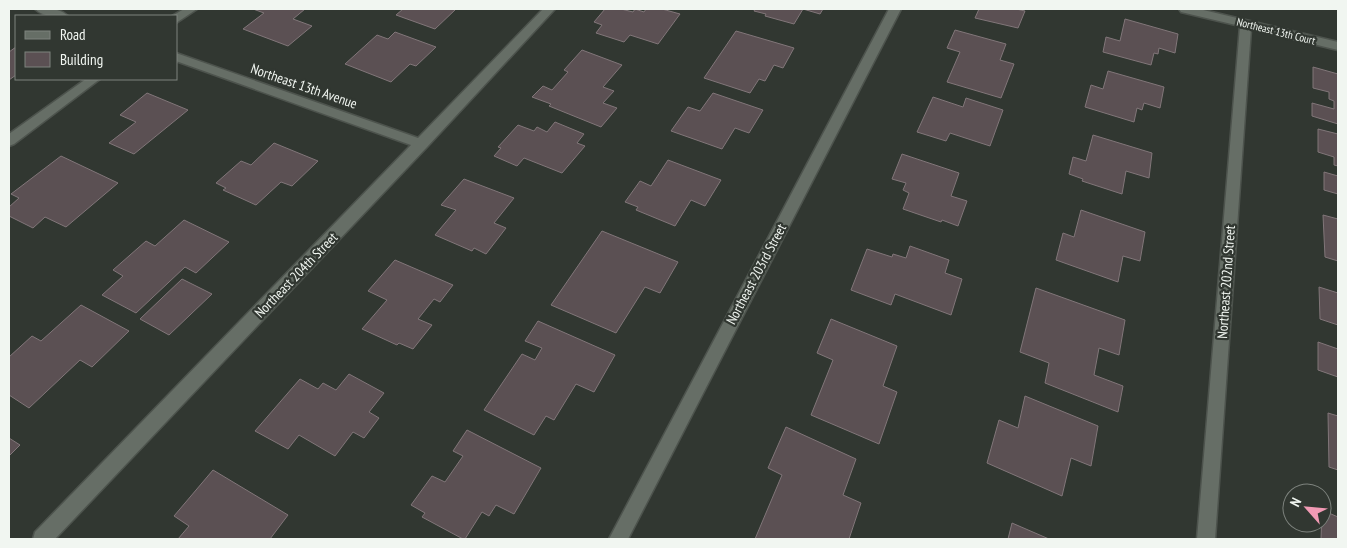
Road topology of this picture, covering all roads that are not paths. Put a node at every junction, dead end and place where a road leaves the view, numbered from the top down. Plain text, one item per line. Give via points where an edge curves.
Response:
1 (40, 9) edge
2 (191, 9) edge
3 (549, 9) edge
4 (895, 9) edge
5 (1185, 9) edge
6 (59, 15) edge
7 (178, 18) edge
8 (1246, 24) junction
9 (1338, 46) edge
10 (178, 58) edge
11 (93, 80) edge
12 (9, 141) edge
13 (422, 144) junction
14 (42, 539) edge
15 (618, 539) edge
16 (1206, 539) edge

1 - 6 street
2 - 7 street
3 - 13 street, Northeast 204th Street
4 - 15 street, Northeast 203rd Street
5 - 8 street, Northeast 13th Court
8 - 9 street, Northeast 13th Court
8 - 16 street, Northeast 202nd Street
10 - 13 street, Northeast 13th Avenue
11 - 12 street
13 - 14 street, Northeast 204th Street

